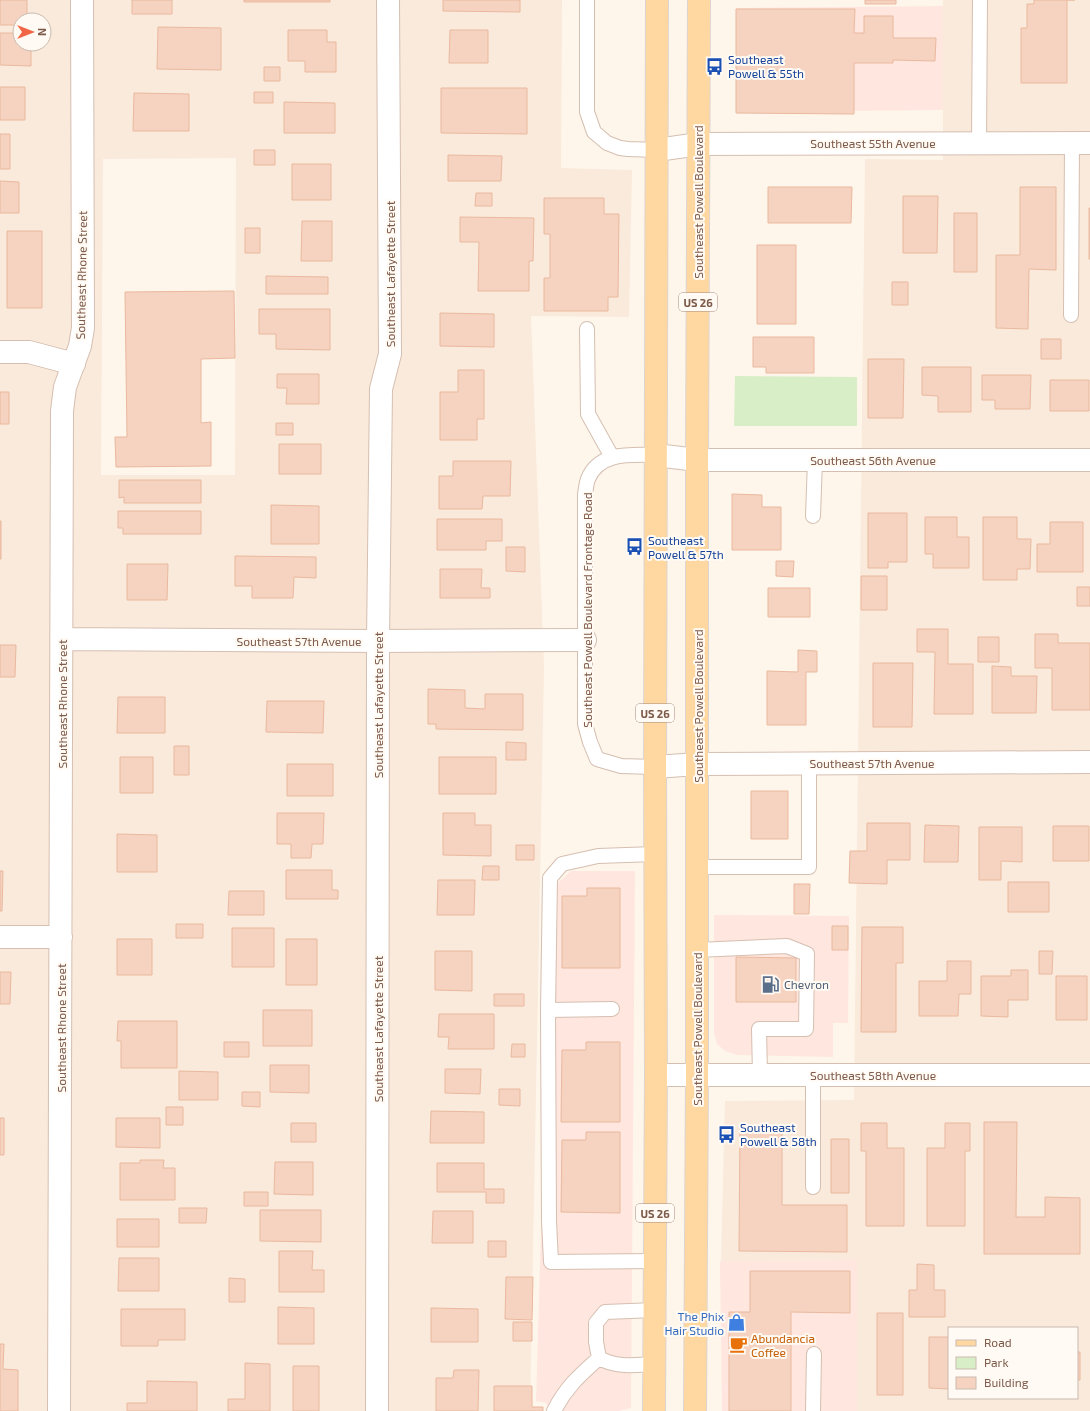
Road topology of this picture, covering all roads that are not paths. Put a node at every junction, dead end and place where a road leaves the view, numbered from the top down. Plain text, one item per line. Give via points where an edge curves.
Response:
1 (82, 0) edge
2 (388, 0) edge
3 (587, 0) edge
4 (657, 0) edge
5 (699, 0) edge
6 (980, 0) edge
7 (979, 142) junction
8 (1081, 142) edge
9 (699, 144) junction
10 (657, 150) junction
11 (1071, 315) dead end
12 (587, 328) dead end
13 (0, 352) edge
14 (74, 364) junction
15 (656, 455) junction
16 (612, 457) junction
17 (697, 460) junction
18 (815, 460) junction
19 (1090, 460) edge
20 (813, 516) dead end
21 (62, 639) junction
22 (585, 640) junction
23 (378, 641) junction
24 (1090, 762) edge
25 (698, 764) junction
26 (809, 764) junction
27 (655, 767) junction
28 (655, 854) junction
29 (697, 867) junction
30 (0, 937) edge
31 (61, 937) junction
32 (697, 950) junction
33 (612, 1009) dead end
34 (548, 1010) junction
35 (656, 1075) junction
36 (697, 1075) junction
37 (760, 1075) junction
38 (813, 1075) junction
39 (1090, 1075) edge
40 (813, 1188) dead end
41 (655, 1261) junction
42 (655, 1310) junction
43 (814, 1354) dead end
44 (599, 1358) junction
45 (654, 1364) junction
46 (59, 1411) edge
47 (377, 1411) edge
48 (554, 1411) edge
49 (654, 1411) edge
50 (694, 1411) edge
51 (814, 1411) edge

1 - 14 street, Southeast Rhone Street via 83,328
2 - 23 street, Southeast Lafayette Street via 390,354 381,388
3 - 10 lane via 587,112 594,132 607,143 620,148
4 - 10 main road, US 26
5 - 9 main road, Southeast Powell Boulevard / US 26
6 - 7 lane
7 - 8 street, Southeast 55th Avenue
7 - 9 street, Southeast 55th Avenue
8 - 11 lane
9 - 10 street, Southeast 55th Avenue
9 - 17 main road, Southeast Powell Boulevard / US 26
10 - 15 main road, US 26
12 - 16 lane via 588,414
13 - 14 street via 29,352
14 - 21 street, Southeast Rhone Street via 65,387 62,411
15 - 16 lane, Southeast Powell Boulevard Frontage Road via 629,454
15 - 17 street, Southeast 56th Avenue
15 - 27 main road, US 26
16 - 22 lane, Southeast Powell Boulevard Frontage Road via 596,467 588,479 585,494
17 - 18 street, Southeast 56th Avenue
17 - 25 main road, Southeast Powell Boulevard / US 26
18 - 19 street, Southeast 56th Avenue
18 - 20 lane
21 - 23 street, Southeast 57th Avenue
21 - 31 street, Southeast Rhone Street
22 - 23 street, Southeast 57th Avenue
22 - 27 lane, Southeast Powell Boulevard Frontage Road via 585,724 597,759 621,766
23 - 47 street, Southeast Lafayette Street
24 - 26 street, Southeast 57th Avenue
25 - 26 street, Southeast 57th Avenue
25 - 27 street, Southeast 57th Avenue
25 - 29 main road, Southeast Powell Boulevard / US 26
26 - 29 lane via 809,867
27 - 28 main road, US 26
28 - 34 lane via 598,856 562,864 550,878
28 - 35 main road, US 26
29 - 32 main road, Southeast Powell Boulevard / US 26
30 - 31 street
31 - 46 street, Southeast Rhone Street
32 - 36 main road, Southeast Powell Boulevard / US 26
32 - 37 lane via 787,946 807,954 806,1029 759,1029
33 - 34 lane
34 - 41 lane via 551,1262
35 - 36 street, Southeast 58th Avenue
35 - 41 main road, US 26
36 - 37 street, Southeast 58th Avenue
36 - 50 main road, Southeast Powell Boulevard / US 26
37 - 38 street, Southeast 58th Avenue
38 - 39 street, Southeast 58th Avenue
38 - 40 lane
41 - 42 main road, US 26
42 - 44 lane via 605,1312 596,1323
42 - 45 main road, US 26
43 - 51 lane
44 - 45 lane via 609,1364
44 - 48 lane via 573,1381
45 - 49 main road, US 26

